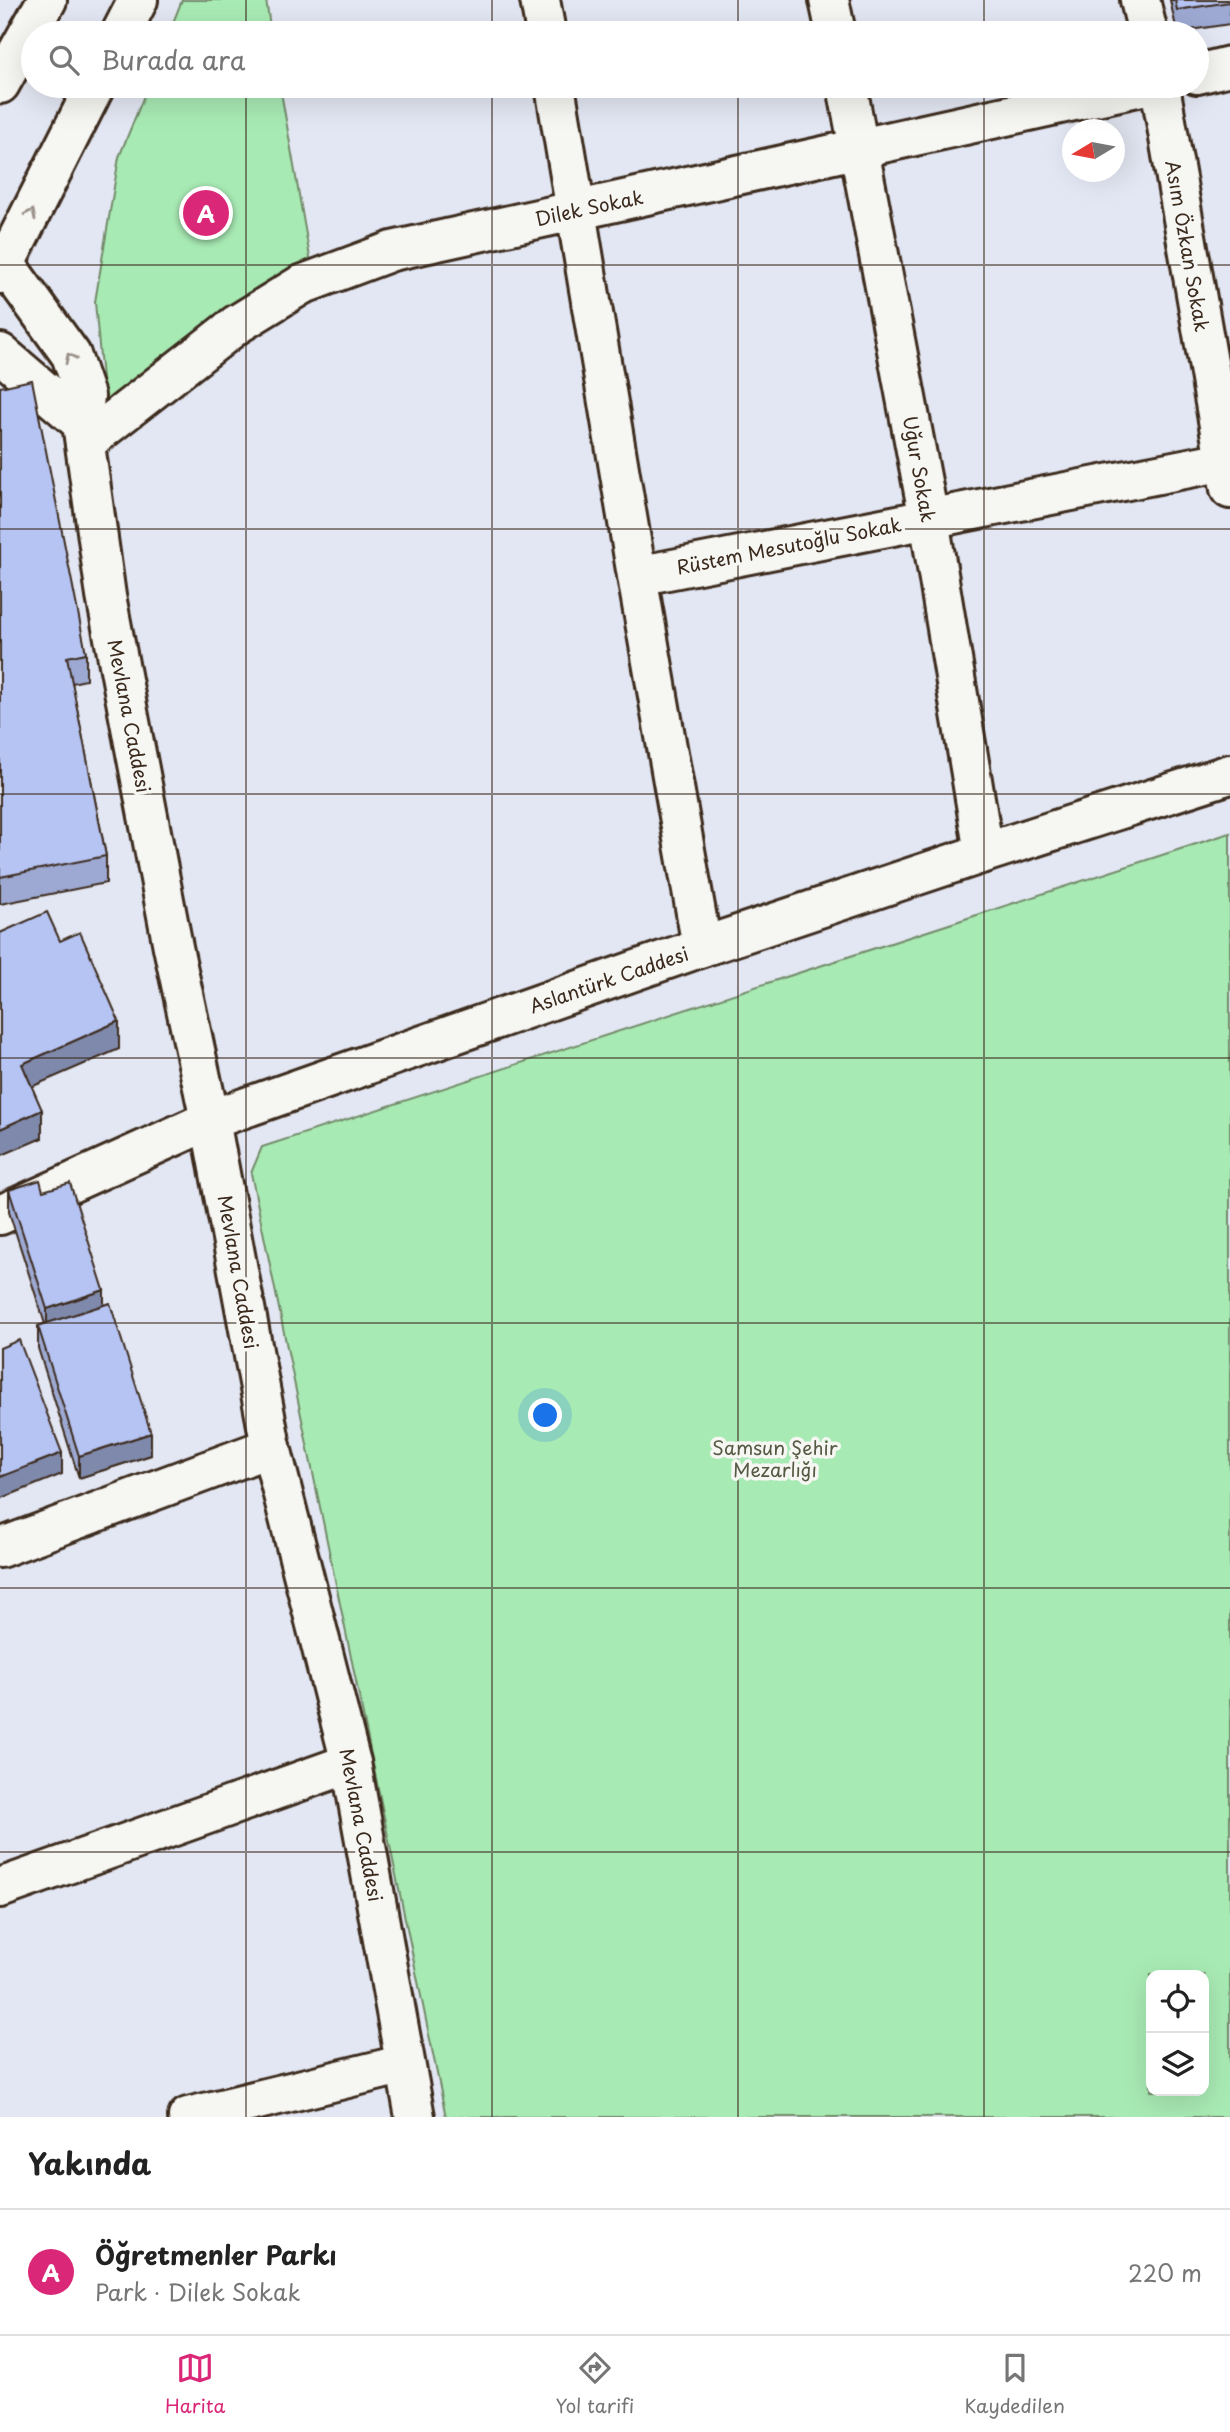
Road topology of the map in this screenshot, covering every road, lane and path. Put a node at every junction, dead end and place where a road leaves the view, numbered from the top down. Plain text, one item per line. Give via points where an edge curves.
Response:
1 (47, 0) edge
2 (138, 0) edge
3 (540, 0) edge
4 (829, 0) edge
5 (1140, 0) edge
6 (35, 21) edge
7 (127, 21) edge
8 (544, 21) edge
9 (833, 21) edge
10 (1145, 21) edge
11 (21, 47) edge
12 (1230, 66) edge
13 (1209, 71) edge
14 (0, 85) edge
15 (89, 98) edge
16 (557, 98) edge
17 (849, 98) edge
18 (1087, 98) edge
19 (1162, 98) edge
20 (859, 148) junction
21 (577, 210) junction
22 (3, 270) edge
23 (0, 354) edge
24 (84, 433) junction
25 (1228, 470) edge
26 (929, 519) junction
27 (637, 576) junction
28 (1230, 774) edge
29 (984, 853) junction
30 (702, 947) junction
31 (210, 1120) junction
32 (0, 1215) edge
33 (271, 1447) junction
34 (0, 1548) edge
35 (351, 1763) junction
36 (0, 1888) edge
37 (405, 2064) junction
38 (188, 2117) edge
39 (415, 2117) edge

1 - 6 street
2 - 7 street
3 - 8 street
4 - 9 street
5 - 10 street
11 - 14 street
12 - 13 street
22 -> 15 street
16 - 21 street
17 - 20 street, Uğur Sokak
18 - 20 street, Dilek Sokak
19 - 25 street, Asım Özkan Sokak
20 - 21 street, Dilek Sokak
20 - 26 street, Uğur Sokak
21 - 24 street, Dilek Sokak via 392,251 302,285 236,325
21 - 27 street
24 -> 22 street, Mevlana Caddesi via 85,396 71,355
23 - 24 street
24 - 31 street, Mevlana Caddesi via 106,596
25 - 26 street, Rüstem Mesutoğlu Sokak
26 - 27 street, Rüstem Mesutoğlu Sokak
26 - 29 street, Uğur Sokak
27 - 30 street
28 - 29 street, Aslantürk Caddesi
29 - 30 street, Aslantürk Caddesi
30 - 31 street, Aslantürk Caddesi
31 - 32 street, Aslantürk Caddesi
31 - 33 street, Mevlana Caddesi
33 - 34 street
33 - 35 street, Mevlana Caddesi
35 - 36 street
35 - 37 street, Mevlana Caddesi
37 - 38 street
37 - 39 street, Mevlana Caddesi

